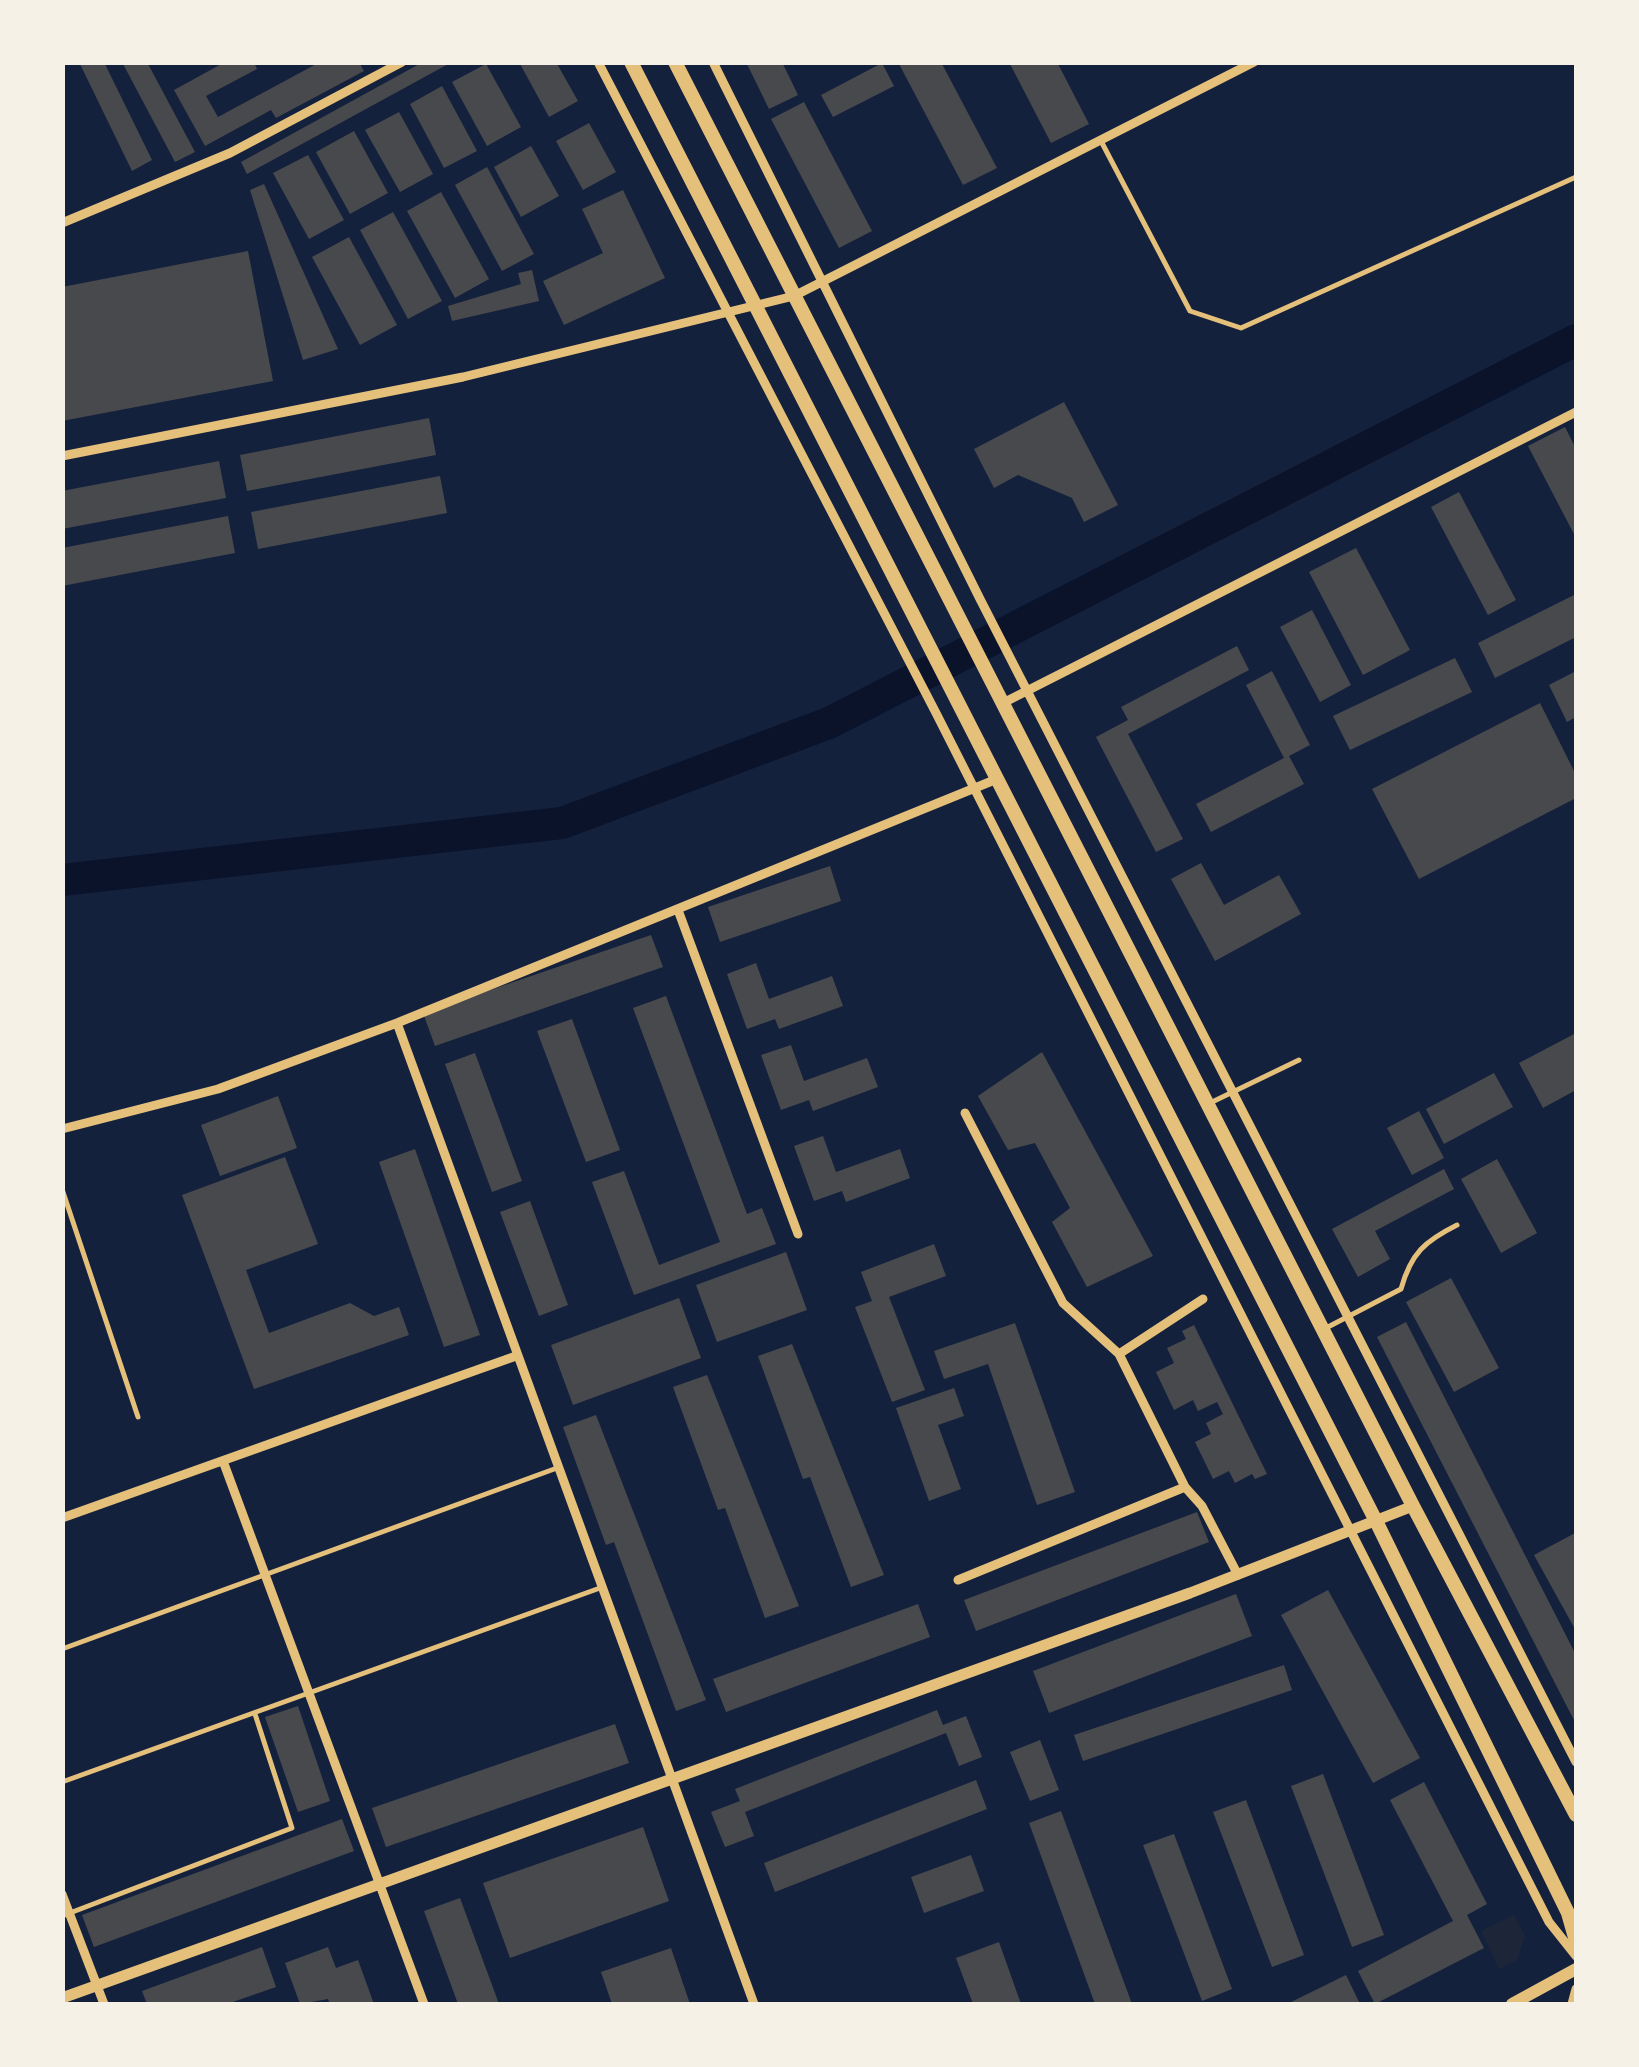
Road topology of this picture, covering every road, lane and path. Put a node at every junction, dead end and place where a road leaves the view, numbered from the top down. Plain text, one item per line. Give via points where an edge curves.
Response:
1 (402, 62) edge
2 (598, 62) edge
3 (631, 62) edge
4 (675, 62) edge
5 (713, 62) edge
6 (1254, 62) edge
7 (1102, 141) junction
8 (1576, 177) edge
9 (62, 223) edge
10 (824, 281) junction
11 (794, 296) junction
12 (755, 307) junction
13 (727, 314) junction
14 (1576, 412) edge
15 (62, 456) edge
16 (1027, 690) junction
17 (1003, 703) junction
18 (997, 779) junction
19 (974, 788) junction
20 (678, 910) junction
21 (398, 1023) junction
22 (1299, 1060) dead end
23 (1233, 1092) junction
24 (1208, 1104) junction
25 (965, 1113) dead end
26 (62, 1129) edge
27 (62, 1189) edge
28 (1457, 1225) dead end
29 (798, 1234) dead end
30 (1203, 1299) dead end
31 (1348, 1316) junction
32 (1323, 1330) junction
33 (1120, 1354) junction
34 (516, 1356) junction
35 (138, 1417) dead end
36 (223, 1461) junction
37 (557, 1468) junction
38 (1185, 1487) junction
39 (1414, 1506) junction
40 (62, 1518) edge
41 (1377, 1523) junction
42 (1353, 1532) junction
43 (265, 1575) junction
44 (1238, 1575) junction
45 (958, 1580) dead end
46 (601, 1588) junction
47 (62, 1649) edge
48 (310, 1695) junction
49 (255, 1714) junction
50 (1576, 1762) edge
51 (672, 1778) junction
52 (62, 1782) edge
53 (1576, 1816) edge
54 (380, 1882) junction
55 (62, 1894) edge
56 (66, 1914) edge
57 (1576, 1941) edge
58 (1576, 1956) edge
59 (1576, 1970) edge
60 (97, 1986) junction
61 (1576, 1989) edge
62 (62, 1998) edge
63 (104, 2004) edge
64 (424, 2004) edge
65 (754, 2004) edge
66 (1512, 2004) edge
67 (1572, 2004) edge

1 - 9 street via 230,153
2 - 13 street
3 - 12 main road
4 - 11 main road
5 - 10 street
6 - 7 street
7 - 8 lane via 1190,310 1241,328
7 - 10 street
10 - 11 street
10 - 16 street
11 - 12 street
11 - 17 main road
12 - 13 street
12 - 18 main road
13 - 15 street via 463,377
13 - 19 street
14 - 16 street
16 - 17 street
16 - 23 street
17 - 24 main road
18 - 19 street
18 - 41 main road
19 - 20 street
19 - 42 street
20 - 21 street
20 - 29 street
21 - 26 street via 218,1089
21 - 34 street
22 - 23 lane
23 - 24 lane
23 - 31 street
24 - 32 main road
25 - 33 street via 1064,1303
27 - 35 lane
28 - 31 lane via 1422,1242 1402,1289
30 - 33 street
31 - 32 lane
31 - 50 street
32 - 39 main road
33 - 38 street
34 - 36 street
34 - 37 street
36 - 40 street
36 - 43 street
37 - 43 lane
37 - 46 street
38 - 44 street
38 - 45 street
39 - 41 street
39 - 53 main road
41 - 42 street
41 - 57 main road
42 - 44 street
42 - 58 street via 1549,1922
43 - 47 lane
43 - 48 street
44 - 51 street
46 - 48 lane
46 - 51 street
48 - 49 lane
48 - 54 street
49 - 52 lane
49 - 56 lane via 292,1828
51 - 54 street
51 - 65 street
54 - 60 street
54 - 64 street
55 - 56 street
56 - 60 street
59 - 66 main road
60 - 62 street
60 - 63 street
61 - 67 street

